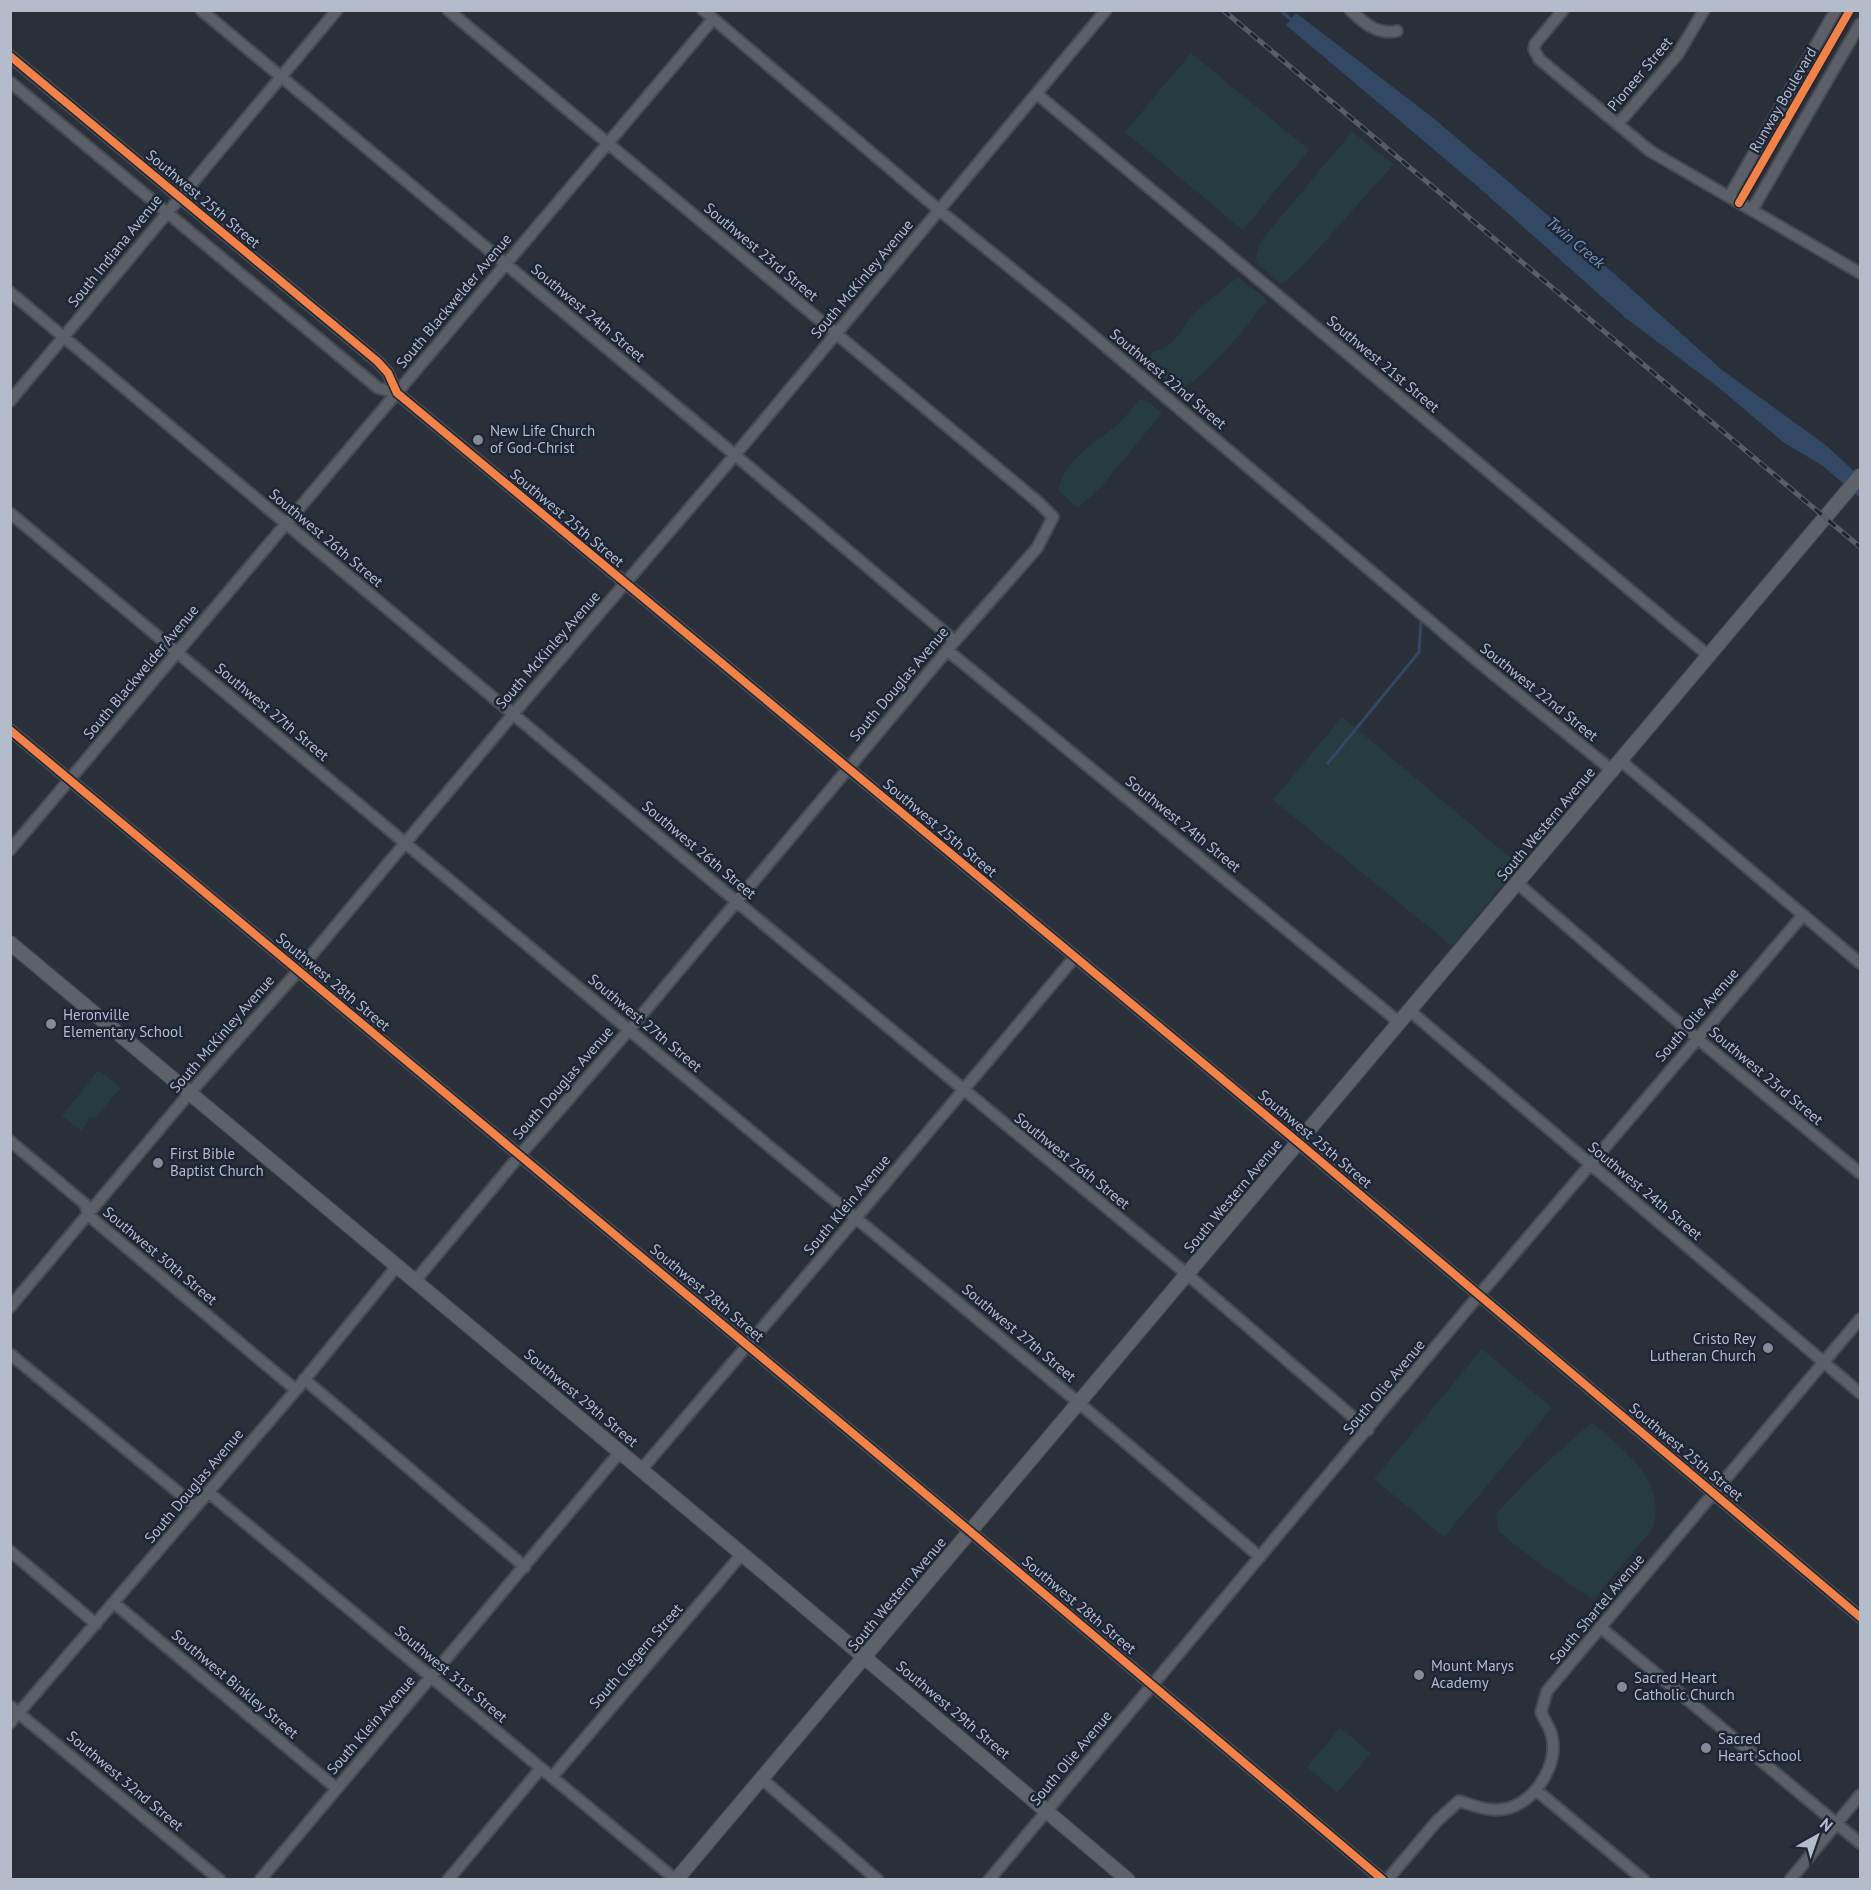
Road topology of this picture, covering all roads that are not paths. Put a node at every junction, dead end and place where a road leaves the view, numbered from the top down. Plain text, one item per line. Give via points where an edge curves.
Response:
1 (201, 10) edge
2 (337, 10) edge
3 (448, 10) edge
4 (703, 10) edge
5 (1106, 10) edge
6 (1350, 10) edge
7 (1563, 10) edge
8 (1704, 10) edge
9 (1836, 10) edge
10 (714, 19) junction
11 (1860, 24) edge
12 (1397, 30) dead end
13 (10, 56) edge
14 (280, 78) junction
15 (10, 82) edge
16 (1037, 94) junction
17 (1618, 124) junction
18 (608, 142) junction
19 (1729, 197) junction
20 (179, 198) junction
21 (939, 210) junction
22 (1752, 210) junction
23 (166, 213) junction
24 (505, 264) junction
25 (1860, 273) edge
26 (10, 292) edge
27 (835, 334) junction
28 (64, 338) junction
29 (397, 393) junction
30 (10, 401) edge
31 (735, 455) junction
32 (1860, 477) edge
33 (10, 513) edge
34 (1053, 517) joint
35 (286, 523) junction
36 (625, 584) junction
37 (955, 641) junction
38 (947, 650) junction
39 (177, 652) junction
40 (1709, 656) junction
41 (514, 713) junction
42 (10, 730) edge
43 (1617, 766) junction
44 (847, 768) junction
45 (70, 780) junction
46 (405, 842) junction
47 (10, 850) edge
48 (1517, 883) junction
49 (737, 902) junction
50 (1803, 915) junction
51 (10, 943) edge
52 (1074, 958) junction
53 (1860, 963) edge
54 (298, 971) junction
55 (1410, 1011) junction
56 (1400, 1023) junction
57 (629, 1030) junction
58 (1698, 1039) junction
59 (963, 1091) junction
60 (190, 1093) junction
61 (10, 1141) edge
62 (1299, 1143) junction
63 (520, 1155) junction
64 (1590, 1164) junction
65 (1860, 1173) edge
66 (88, 1215) junction
67 (856, 1218) junction
68 (397, 1266) junction
69 (1188, 1275) junction
70 (415, 1281) junction
71 (1479, 1295) junction
72 (10, 1307) edge
73 (1860, 1319) edge
74 (747, 1344) junction
75 (10, 1354) edge
76 (1824, 1362) junction
77 (304, 1379) junction
78 (296, 1390) junction
79 (1860, 1393) edge
80 (1080, 1403) junction
81 (1368, 1430) junction
82 (620, 1452) junction
83 (641, 1470) junction
84 (208, 1491) junction
85 (1713, 1494) junction
86 (195, 1506) junction
87 (971, 1532) junction
88 (10, 1551) edge
89 (742, 1554) junction
90 (1260, 1557) junction
91 (525, 1567) junction
92 (114, 1603) junction
93 (1860, 1617) edge
94 (96, 1624) junction
95 (1600, 1628) junction
96 (865, 1657) junction
97 (432, 1678) junction
98 (1153, 1684) junction
99 (15, 1710) edge
100 (10, 1723) edge
101 (541, 1768) junction
102 (552, 1777) junction
103 (762, 1779) junction
104 (336, 1788) junction
105 (1536, 1790) junction
106 (1860, 1795) edge
107 (1046, 1810) junction
108 (1837, 1823) junction
109 (1860, 1843) edge
110 (220, 1880) edge
111 (260, 1880) edge
112 (448, 1880) edge
113 (676, 1880) edge
114 (878, 1880) edge
115 (989, 1880) edge
116 (1128, 1880) edge
117 (1385, 1880) edge
118 (1644, 1880) edge
119 (1790, 1880) edge

1 - 14 street, Southwest 24th Street
2 - 14 street, South Indiana Avenue
3 - 18 street, Southwest 23rd Street
4 - 10 street, Southwest 22nd Street
5 - 16 street, South McKinley Avenue
6 - 12 street via 1371,28 1388,33
7 - 17 street via 1538,40 1535,54
8 - 17 street, Pioneer Street via 1678,54
9 - 19 street, Runway Boulevard
10 - 18 street, South Blackwelder Avenue
10 - 21 street, Southwest 22nd Street
11 - 22 street, Runway Boulevard
13 - 20 street, Southwest 25th Street
14 - 20 street, South Indiana Avenue
14 - 24 street, Southwest 24th Street
15 - 23 street, Southwest 25th Street
16 - 21 street, South McKinley Avenue
16 - 40 street, Southwest 21st Street
17 - 19 street via 1650,151
18 - 24 street, South Blackwelder Avenue
18 - 27 street, Southwest 23rd Street
19 - 22 street
20 - 23 street, South Indiana Avenue
20 - 29 street, Southwest 25th Street via 376,361 388,373
21 - 27 street, South McKinley Avenue
21 - 43 street, Southwest 22nd Street via 1468,654
22 - 25 street
23 - 28 street, South Indiana Avenue
23 - 29 street, Southwest 25th Street via 378,388
24 - 29 street, South Blackwelder Avenue
24 - 31 street, Southwest 24th Street
26 - 28 street, Southwest 26th Street
27 - 31 street, South McKinley Avenue
27 - 34 street, Southwest 23rd Street
28 - 30 street, South Indiana Avenue
28 - 35 street, Southwest 26th Street
29 - 35 street, South Blackwelder Avenue
29 - 36 street, Southwest 25th Street
31 - 36 street, South McKinley Avenue
31 - 37 street, Southwest 24th Street
32 - 40 main road, South Western Avenue
33 - 39 street, Southwest 27th Street
34 - 37 street, South Douglas Avenue via 1037,548
35 - 39 street, South Blackwelder Avenue
35 - 41 street, Southwest 26th Street
36 - 41 street, South McKinley Avenue
36 - 44 street, Southwest 25th Street
37 - 38 street, South Douglas Avenue
38 - 44 street, South Douglas Avenue
38 - 56 street, Southwest 24th Street
39 - 45 street, South Blackwelder Avenue
39 - 46 street, Southwest 27th Street
40 - 43 main road, South Western Avenue
41 - 46 street, South McKinley Avenue
41 - 49 street, Southwest 26th Street
42 - 45 street, Southwest 28th Street
43 - 48 main road, South Western Avenue
43 - 50 street, Southwest 22nd Street
44 - 49 street, South Douglas Avenue
44 - 52 street, Southwest 25th Street
45 - 47 street, South Blackwelder Avenue
45 - 54 street, Southwest 28th Street
46 - 54 street, South McKinley Avenue
46 - 57 street, Southwest 27th Street
48 - 55 main road, South Western Avenue
48 - 58 street, Southwest 23rd Street
49 - 57 street, South Douglas Avenue
49 - 59 street, Southwest 26th Street
50 - 53 street, Southwest 22nd Street
50 - 58 street, South Olie Avenue
51 - 60 main road, Southwest 29th Street
52 - 59 street, South Klein Avenue
52 - 62 street, Southwest 25th Street
54 - 60 street, South McKinley Avenue
54 - 63 street, Southwest 28th Street
55 - 56 main road, South Western Avenue
55 - 64 street, Southwest 24th Street
56 - 62 main road, South Western Avenue
57 - 63 street, South Douglas Avenue
57 - 67 street, Southwest 27th Street
58 - 64 street, South Olie Avenue
58 - 65 street, Southwest 23rd Street
59 - 67 street, South Klein Avenue
59 - 69 street, Southwest 26th Street
60 - 66 street, South McKinley Avenue
60 - 68 main road, Southwest 29th Street
61 - 66 street, Southwest 30th Street via 85,1204
62 - 69 main road, South Western Avenue
62 - 71 street, Southwest 25th Street
63 - 70 street, South Douglas Avenue
63 - 74 street, Southwest 28th Street
64 - 71 street, South Olie Avenue
64 - 76 street, Southwest 24th Street
66 - 72 street, South McKinley Avenue
66 - 78 street, Southwest 30th Street
67 - 74 street, South Klein Avenue
67 - 80 street, Southwest 27th Street
68 - 70 main road, Southwest 29th Street
68 - 77 street, South Douglas Avenue
69 - 80 main road, South Western Avenue
69 - 81 street, Southwest 26th Street
70 - 82 main road, Southwest 29th Street
71 - 81 street, South Olie Avenue
71 - 85 street, Southwest 25th Street
73 - 76 street, South Shartel Avenue
74 - 83 street, South Klein Avenue
74 - 87 street, Southwest 28th Street
75 - 86 street
76 - 79 street, Southwest 24th Street
76 - 85 street, South Shartel Avenue
77 - 78 street, South Douglas Avenue
77 - 91 street
78 - 84 street, South Douglas Avenue
80 - 87 main road, South Western Avenue
80 - 90 street, Southwest 27th Street
81 - 90 street, South Olie Avenue
82 - 83 main road, Southwest 29th Street
82 - 91 street, South Klein Avenue
83 - 89 main road, Southwest 29th Street
84 - 86 street, South Douglas Avenue
84 - 97 street, Southwest 31st Street
85 - 93 street, Southwest 25th Street
85 - 95 street, South Shartel Avenue
86 - 92 street, South Douglas Avenue
87 - 96 main road, South Western Avenue
87 - 98 street, Southwest 28th Street
88 - 94 street
89 - 96 main road, Southwest 29th Street
89 - 102 street, South Clegern Street
90 - 98 street, South Olie Avenue
91 - 97 street, South Klein Avenue
92 - 94 street, South Douglas Avenue
92 - 104 street, Southwest Binkley Street
94 - 99 street, South Douglas Avenue
95 - 105 street, South Shartel Avenue via 1547,1691 1541,1712 1553,1738 1548,1769
95 - 108 street
96 - 103 main road, South Western Avenue
96 - 107 main road, Southwest 29th Street
97 - 101 street, Southwest 31st Street
97 - 104 street, South Klein Avenue
98 - 107 street, South Olie Avenue
98 - 117 street, Southwest 28th Street
99 - 100 street, South Douglas Avenue
99 - 110 street, Southwest 32nd Street
101 - 102 street, Southwest 31st Street
101 - 112 street
102 - 113 street, Southwest 31st Street
103 - 113 main road, South Western Avenue
103 - 114 street
104 - 111 street, South Klein Avenue
105 - 117 street, South Shartel Avenue via 1509,1808 1488,1809 1459,1801
105 - 118 street
106 - 108 street
107 - 115 street, South Olie Avenue
107 - 116 main road, Southwest 29th Street
108 - 109 street
108 - 119 street

